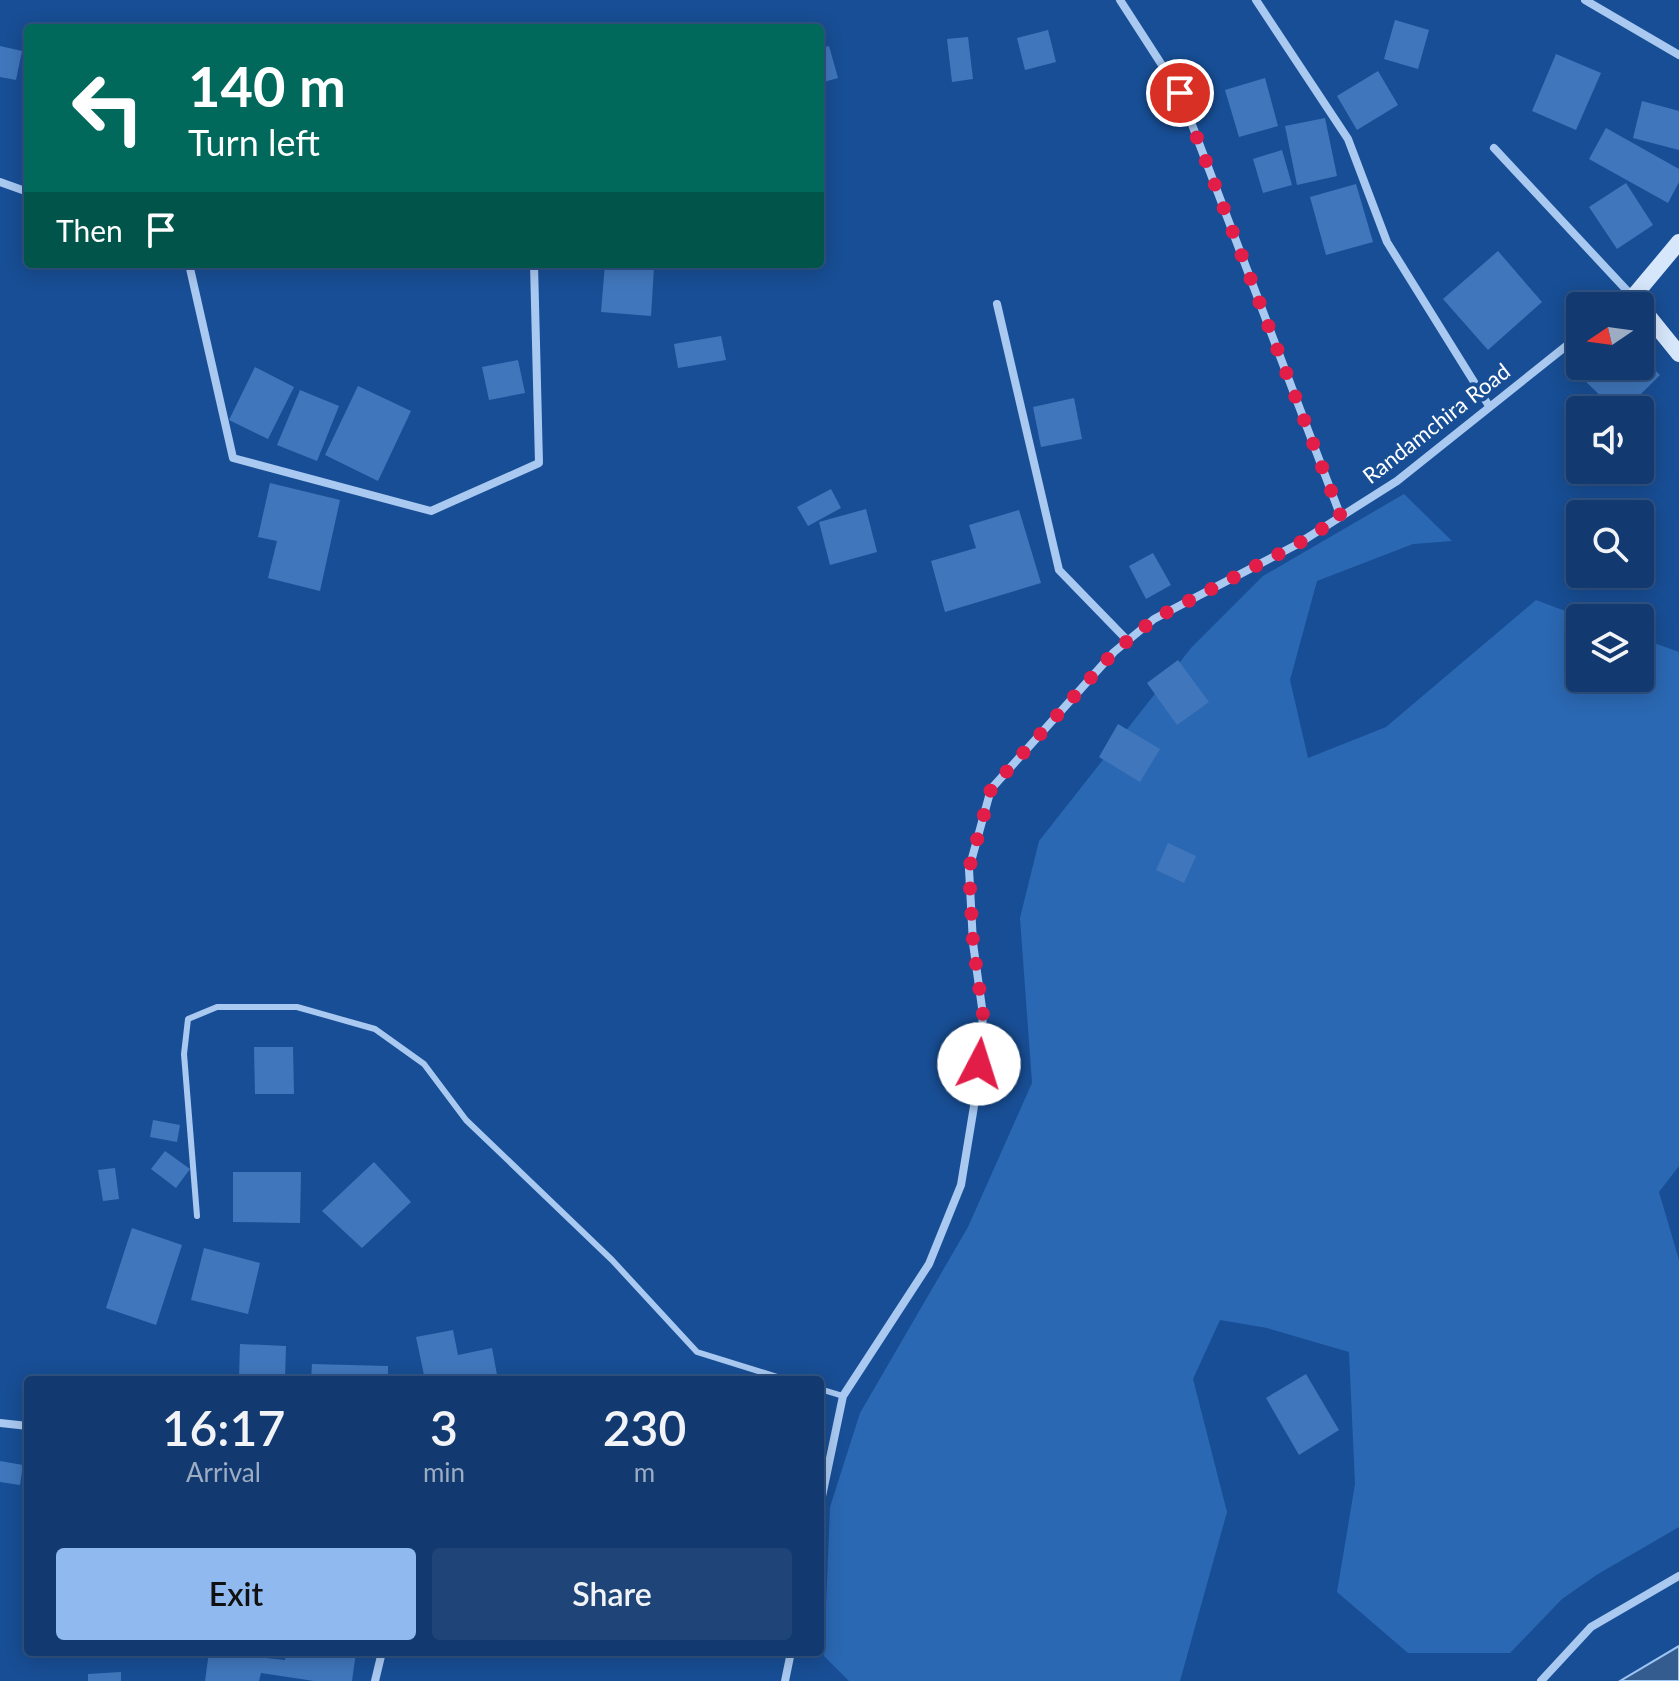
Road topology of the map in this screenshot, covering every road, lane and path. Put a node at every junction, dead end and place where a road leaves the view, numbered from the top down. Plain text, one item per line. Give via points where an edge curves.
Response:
1 (1120, 0) edge
2 (1256, 0) edge
3 (1585, 0) edge
4 (1679, 55) edge
5 (1494, 148) dead end
6 (0, 182) edge
7 (24, 191) edge
8 (1679, 242) edge
9 (190, 268) edge
10 (534, 268) edge
11 (1619, 292) edge
12 (1635, 292) edge
13 (997, 304) dead end
14 (1654, 329) edge
15 (1566, 346) edge
16 (1679, 354) edge
17 (1489, 406) junction
18 (1341, 517) junction
19 (1128, 641) junction
20 (197, 1216) dead end
21 (774, 1376) edge
22 (824, 1390) edge
23 (843, 1396) junction
24 (0, 1423) edge
25 (24, 1426) edge
26 (824, 1479) edge
27 (1679, 1576) edge
28 (381, 1656) edge
29 (790, 1656) edge
30 (375, 1681) edge
31 (785, 1681) edge
32 (1541, 1681) edge

1 - 18 street via 1180,93
2 - 17 street via 1348,139 1387,242
3 - 4 street
5 - 11 street
6 - 7 street
8 - 12 street
9 - 10 street via 233,458 431,511 539,463
13 - 19 street via 1059,570
14 - 16 street
15 - 17 street, Randamchira Road
17 - 18 street, Randamchira Road via 1397,481
18 - 19 street, Randamchira Road via 1154,619
19 - 23 street, Randamchira Road via 991,789 969,869 983,1015 961,1185 929,1264
20 - 21 lane via 184,1054 188,1019 217,1007 297,1007 375,1029 424,1064 466,1120 612,1260 697,1352
22 - 23 lane
23 - 26 street, Randamchira Road
24 - 25 street
27 - 32 street via 1591,1627
28 - 30 street
29 - 31 street

